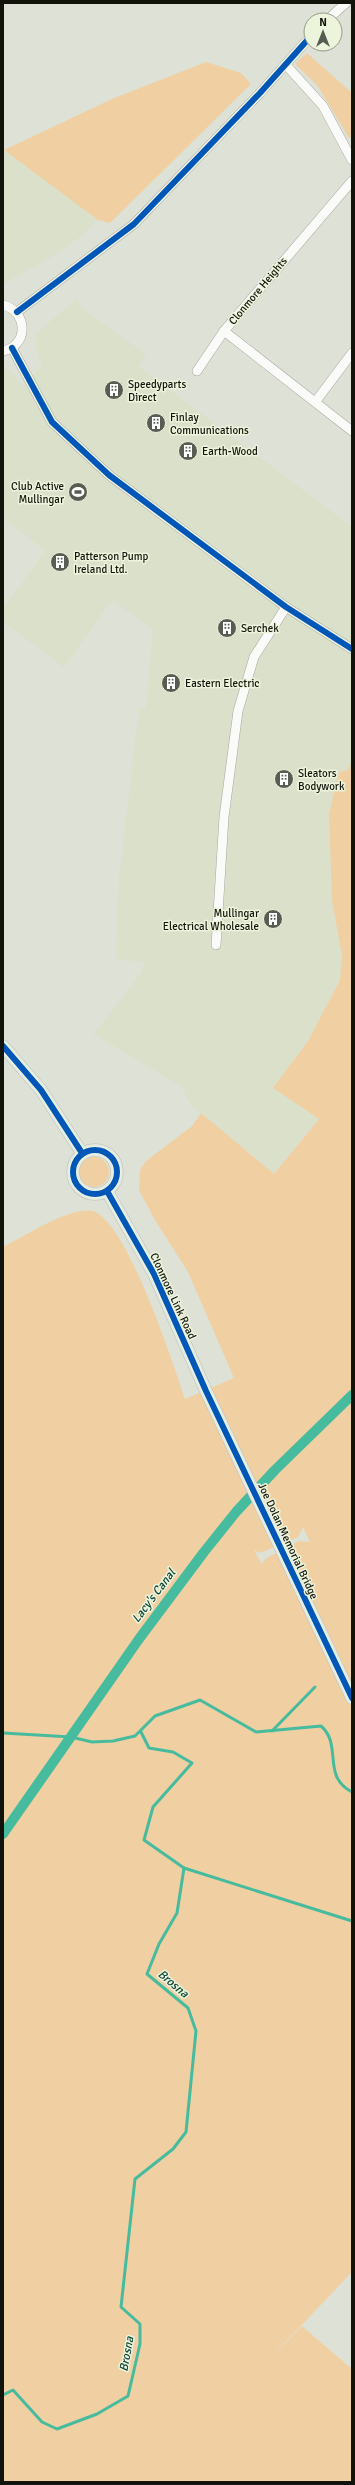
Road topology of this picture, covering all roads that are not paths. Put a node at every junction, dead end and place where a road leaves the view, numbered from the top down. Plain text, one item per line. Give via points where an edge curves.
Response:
1 (346, 3) edge
2 (336, 12) edge
3 (303, 45) edge
4 (286, 65) junction
5 (352, 160) edge
6 (352, 181) edge
7 (3, 305) edge
8 (17, 312) junction
9 (224, 331) junction
10 (8, 349) edge
11 (352, 353) edge
12 (197, 371) dead end
13 (316, 401) junction
14 (352, 431) edge
15 (286, 607) junction
16 (352, 649) edge
17 (216, 946) dead end
18 (3, 1046) edge
19 (82, 1153) junction
20 (107, 1191) junction
21 (206, 1392) joint
22 (352, 1698) edge

1 - 2 street
3 - 4 street
4 - 5 street via 323,106
4 - 8 street via 134,224
6 - 9 street, Clonmore Heights
7 - 8 street
8 - 10 street via 21,318 23,331 21,338
9 - 12 street
9 - 13 street, Clonmore Heights
10 - 15 street via 52,422 109,475
11 - 13 street
13 - 14 street, Clonmore Heights
15 - 16 street
15 - 17 street via 254,657 238,711 224,817
18 - 19 main road via 41,1090
19 - 20 main road via 77,1158 73,1172 77,1185 88,1193
19 - 20 main road via 95,1149 102,1150 113,1158 118,1172
20 - 21 main road, Clonmore Link Road via 154,1274
21 - 22 main road, Joe Dolan Memorial Bridge

